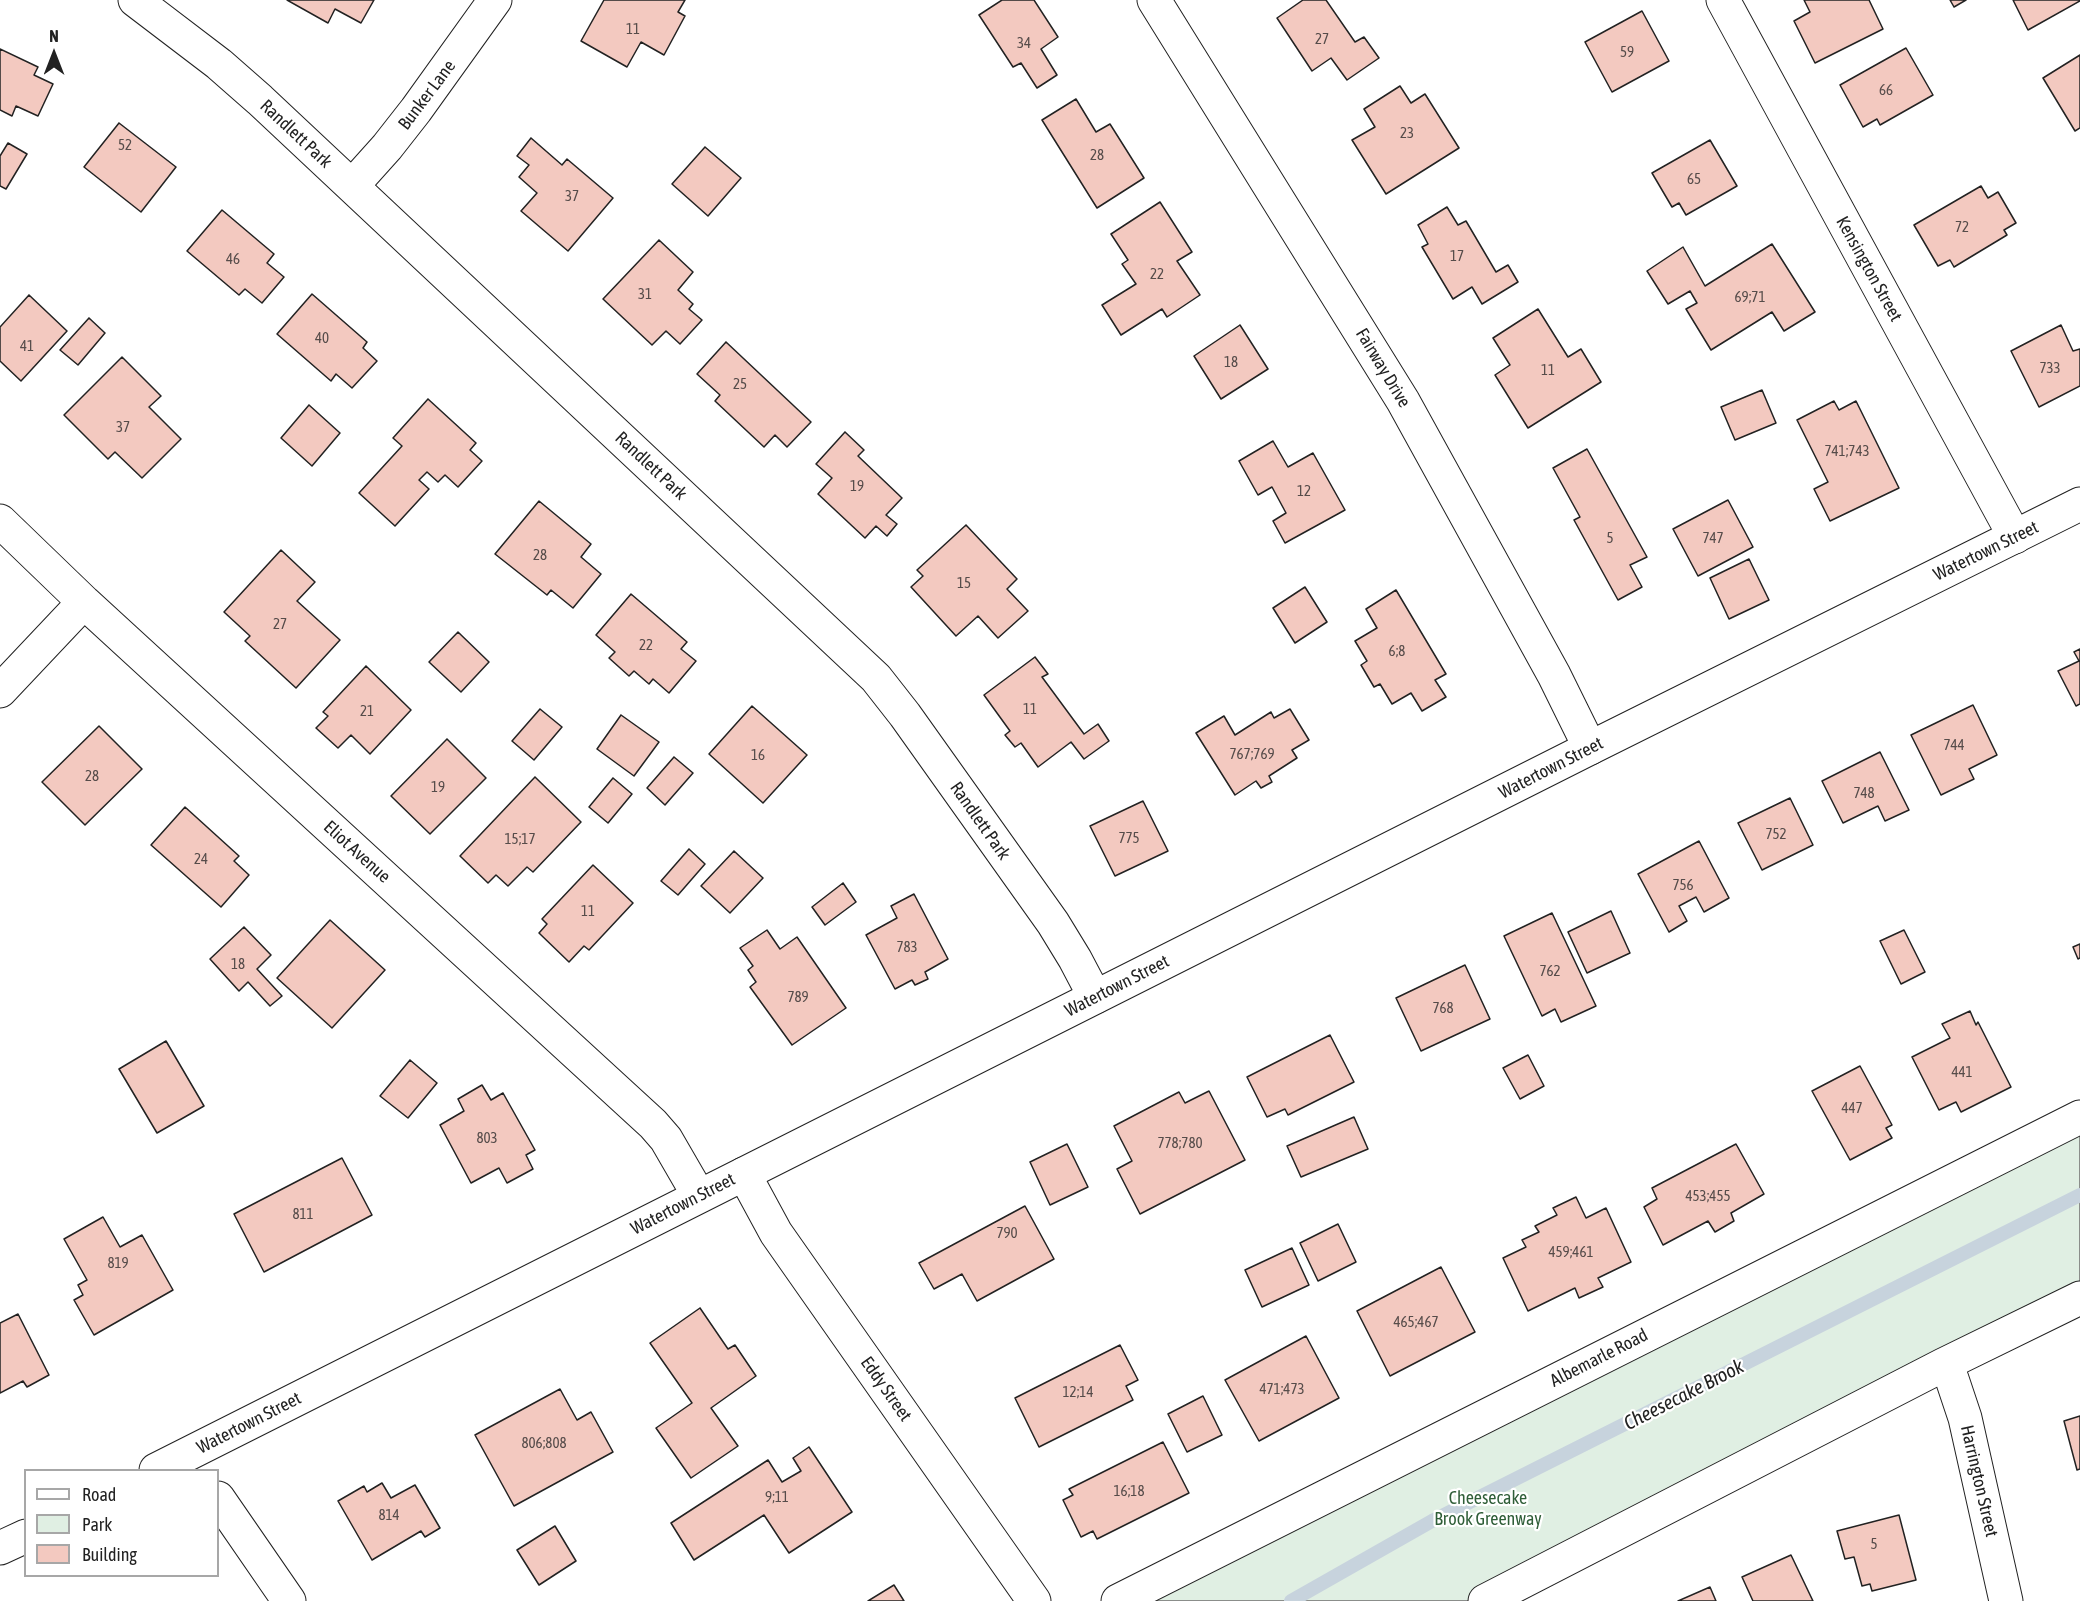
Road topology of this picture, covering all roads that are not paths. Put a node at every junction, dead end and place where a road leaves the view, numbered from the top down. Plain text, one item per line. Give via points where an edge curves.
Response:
1 (135, 0) edge
2 (495, 0) edge
3 (1154, 0) edge
4 (1723, 0) edge
5 (352, 186) junction
6 (2080, 504) edge
7 (0, 520) edge
8 (2015, 537) junction
9 (84, 602) junction
10 (0, 692) edge
11 (1590, 748) junction
12 (1095, 997) junction
13 (2080, 1117) edge
14 (744, 1174) junction
15 (699, 1196) junction
16 (2080, 1298) edge
17 (1943, 1365) junction
18 (197, 1461) edge
19 (161, 1469) edge
20 (219, 1499) edge
21 (24, 1537) edge
22 (0, 1548) edge
23 (289, 1601) edge
24 (1034, 1601) edge
25 (1118, 1601) edge
26 (1485, 1601) edge
27 (2006, 1601) edge

1 - 5 street, Randlett Park via 219,64
2 - 5 street, Bunker Lane via 416,110
3 - 11 street, Fairway Drive via 1403,401
4 - 8 street, Kensington Street
5 - 12 street, Randlett Park via 876,678 1053,923
6 - 8 street, Watertown Street
7 - 9 street, Eliot Avenue
8 - 11 street, Watertown Street
9 - 10 street
9 - 15 street, Eliot Avenue via 653,1124
11 - 12 street, Watertown Street
12 - 14 street, Watertown Street
13 - 25 street, Albemarle Road
14 - 15 street, Watertown Street
14 - 24 street, Eddy Street via 776,1233
15 - 18 street, Watertown Street
16 - 17 street
17 - 26 street
17 - 27 street, Harrington Street via 1965,1418
18 - 19 street, Watertown Street
20 - 23 street
21 - 22 street

